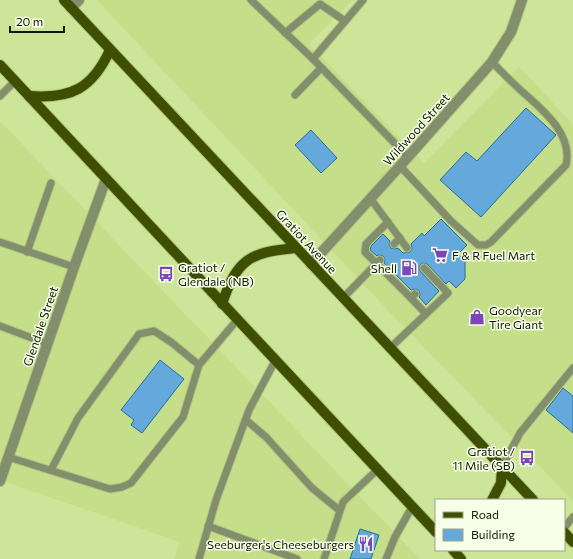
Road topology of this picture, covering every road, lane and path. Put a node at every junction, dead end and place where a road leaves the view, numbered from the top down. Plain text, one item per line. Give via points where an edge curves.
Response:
1 (79, 0) edge
2 (251, 0) edge
3 (363, 0) edge
4 (522, 0) edge
5 (67, 4) edge
6 (345, 21) junction
7 (285, 32) junction
8 (110, 50) junction
9 (312, 59) junction
10 (492, 62) junction
11 (0, 65) edge
12 (321, 68) junction
13 (15, 81) junction
14 (296, 95) dead end
15 (0, 96) edge
16 (29, 96) junction
17 (408, 157) junction
18 (400, 166) junction
19 (106, 179) junction
20 (51, 183) dead end
21 (370, 198) junction
22 (388, 222) junction
23 (400, 238) junction
24 (0, 242) edge
25 (394, 244) dead end
26 (296, 248) junction
27 (407, 248) dead end
28 (27, 252) junction
29 (378, 262) junction
30 (311, 264) junction
31 (74, 267) junction
32 (424, 268) dead end
33 (343, 298) junction
34 (222, 304) junction
35 (426, 314) junction
36 (237, 320) junction
37 (0, 326) edge
38 (48, 344) junction
39 (390, 348) junction
40 (275, 361) junction
41 (199, 365) junction
42 (573, 368) edge
43 (570, 377) edge
44 (246, 420) junction
45 (8, 457) junction
46 (502, 467) junction
47 (51, 470) junction
48 (377, 470) junction
49 (0, 481) edge
50 (493, 499) edge
51 (531, 499) edge
52 (412, 507) junction
53 (339, 510) junction
54 (573, 517) edge
55 (432, 523) edge
56 (208, 526) junction
57 (565, 527) edge
58 (565, 533) edge
59 (573, 542) edge
60 (453, 551) edge
61 (199, 559) edge
62 (297, 559) edge
63 (324, 559) edge
64 (386, 559) edge
65 (461, 559) edge

1 - 5 street
2 - 7 lane
3 - 6 lane
4 - 10 street, Wildwood Street via 511,32
5 - 8 main road, Gratiot Avenue
6 - 7 lane via 320,4
6 - 9 lane
7 - 9 lane
8 - 16 main road via 98,72 78,90 46,97
8 - 26 main road, Gratiot Avenue
9 - 12 lane
10 - 17 street, Wildwood Street
10 - 18 lane via 526,96 563,126 571,142 570,160 566,165 486,245 478,245
11 - 13 main road
12 - 14 lane
12 - 17 lane
13 - 15 lane
13 - 16 main road
16 - 19 main road
17 - 18 street, Wildwood Street
18 - 21 street, Wildwood Street
19 - 31 street, Glendale Street
19 - 34 main road
20 - 28 lane
21 - 22 lane
21 - 30 street, Wildwood Street
22 - 23 lane
22 - 29 lane via 366,244 365,252
23 - 25 lane
23 - 27 lane
24 - 28 lane
26 - 30 main road, Gratiot Avenue
26 - 34 main road via 259,254 244,262 234,276
28 - 31 lane
29 - 33 lane
29 - 35 lane via 413,296
30 - 33 main road, Gratiot Avenue
31 - 38 street, Glendale Street
32 - 35 lane via 448,293
33 - 39 main road, Gratiot Avenue
34 - 36 main road
35 - 39 lane
36 - 40 main road
36 - 41 lane
37 - 38 lane
38 - 45 street, Glendale Street
39 - 46 main road, Gratiot Avenue
40 - 44 lane
40 - 48 main road
41 - 47 lane via 183,417 131,483 110,488
41 - 47 lane via 172,342 154,331 139,334 78,418
42 - 43 lane
43 - 46 lane via 520,433
44 - 53 lane via 266,437 312,488
44 - 56 lane
45 - 47 lane
45 - 49 street, Glendale Street
46 - 50 main road via 501,483
46 - 51 main road, Gratiot Avenue
48 - 52 main road
48 - 53 lane via 343,502
52 - 55 main road
52 - 64 lane
53 - 63 lane
54 - 57 lane
56 - 61 lane
56 - 62 lane
58 - 59 main road
60 - 65 main road

